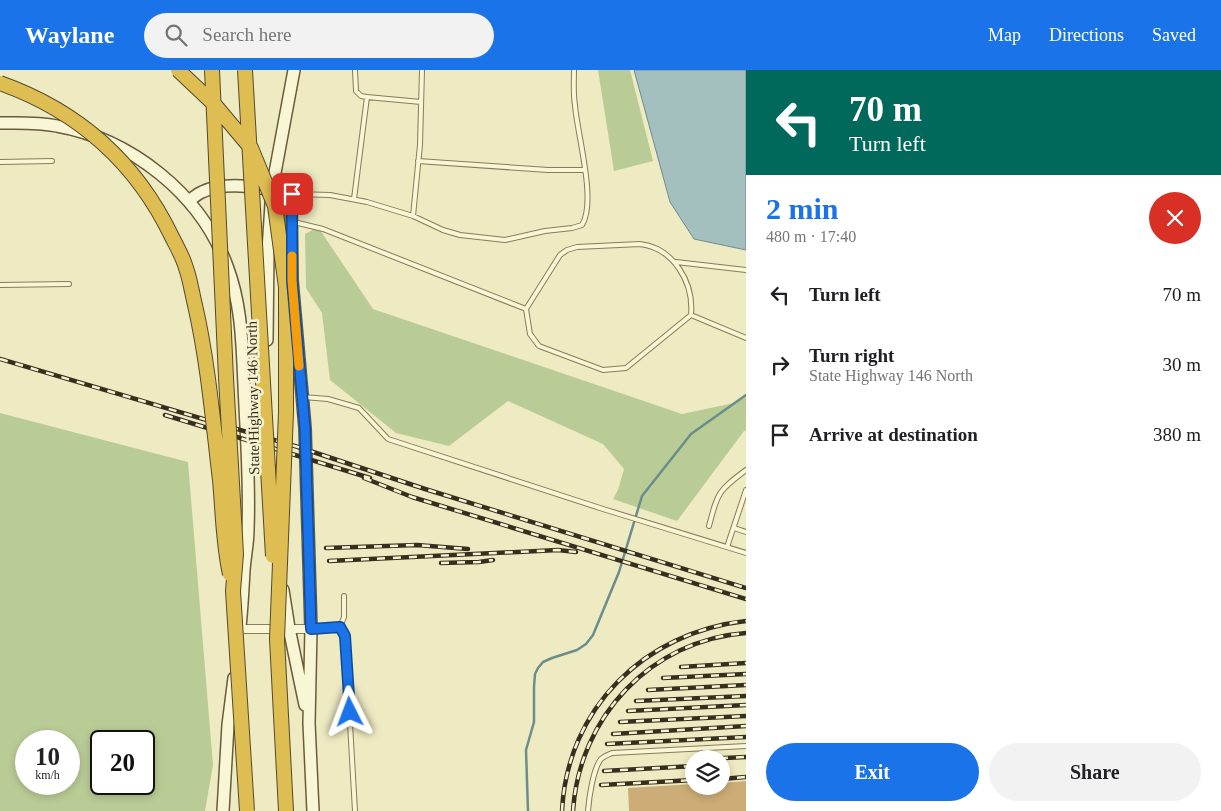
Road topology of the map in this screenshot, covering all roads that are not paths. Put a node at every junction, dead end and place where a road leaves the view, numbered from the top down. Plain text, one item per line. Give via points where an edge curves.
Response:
1 (178, 70) edge
2 (212, 70) edge
3 (246, 70) edge
4 (294, 70) edge
5 (356, 70) edge
6 (422, 70) edge
7 (574, 70) edge
8 (0, 82) edge
9 (366, 98) junction
10 (421, 102) junction
11 (0, 123) edge
12 (52, 161) dead end
13 (418, 161) junction
14 (0, 162) edge
15 (584, 170) junction
16 (272, 189) junction
17 (292, 194) junction
18 (354, 199) junction
19 (189, 201) junction
20 (413, 216) junction
21 (292, 221) junction
22 (676, 262) junction
23 (746, 270) edge
24 (69, 284) dead end
25 (0, 285) edge
26 (526, 309) junction
27 (691, 315) junction
28 (746, 338) edge
29 (302, 397) junction
30 (746, 470) edge
31 (746, 490) edge
32 (709, 526) dead end
33 (734, 528) junction
34 (746, 532) edge
35 (727, 547) junction
36 (746, 553) edge
37 (233, 591) junction
38 (344, 596) dead end
39 (340, 627) junction
40 (289, 628) junction
41 (240, 629) junction
42 (311, 629) junction
43 (277, 639) junction
44 (309, 723) junction
45 (746, 746) edge
46 (223, 811) edge
47 (248, 811) edge
48 (286, 811) edge
49 (313, 811) edge
50 (355, 811) edge
51 (588, 811) edge

1 - 43 highway, bridge via 214,104 251,148 275,206 286,287 286,412
2 - 37 highway, bridge via 236,554
3 - 43 highway, bridge
4 - 16 main road, State Highway 146 North
5 - 9 lane via 356,91
6 - 10 lane
7 - 15 lane via 574,104
8 - 37 highway, bridge via 50,105 86,127 113,151 137,178 163,219 186,268 208,377 225,553
9 - 10 lane
9 - 18 lane
10 - 13 lane
11 - 19 main road, State Highway 146 North via 23,122 76,130 122,148 152,167
12 - 14 lane
13 - 15 lane
13 - 20 lane
15 - 20 lane via 587,217 582,225 572,228 505,240 460,235
16 - 17 main road
16 - 19 main road via 216,188 201,192
16 - 40 main road, State Highway 146 North via 267,322 270,499
17 - 18 lane via 330,194
17 - 21 main road, State Highway 146 North
18 - 20 lane
19 - 41 main road, State Highway 146 North via 227,264 240,317 249,490
21 - 26 lane via 323,228
21 - 29 main road, State Highway 146 North via 292,280
22 - 23 lane
22 - 26 lane via 662,250 651,246 577,247 567,250 560,255
22 - 27 lane via 687,284
24 - 25 lane
26 - 27 lane via 530,334 539,346 603,370 626,368
27 - 28 lane
29 - 35 lane via 328,399 359,408 388,439
29 - 42 main road, State Highway 146 North
30 - 32 lane via 724,486 717,497
31 - 33 lane
33 - 34 lane
33 - 35 lane
35 - 36 lane
37 - 47 highway, bridge
38 - 39 lane via 344,617
39 - 42 lane
39 - 50 lane via 345,636
40 - 41 street
40 - 42 street
40 - 44 main road, State Highway 146 North
41 - 46 main road, State Highway 146 North via 228,726
42 - 44 main road, State Highway 146 North
43 - 48 highway
44 - 49 main road, State Highway 146 North
45 - 51 lane via 612,753 601,760 592,782

